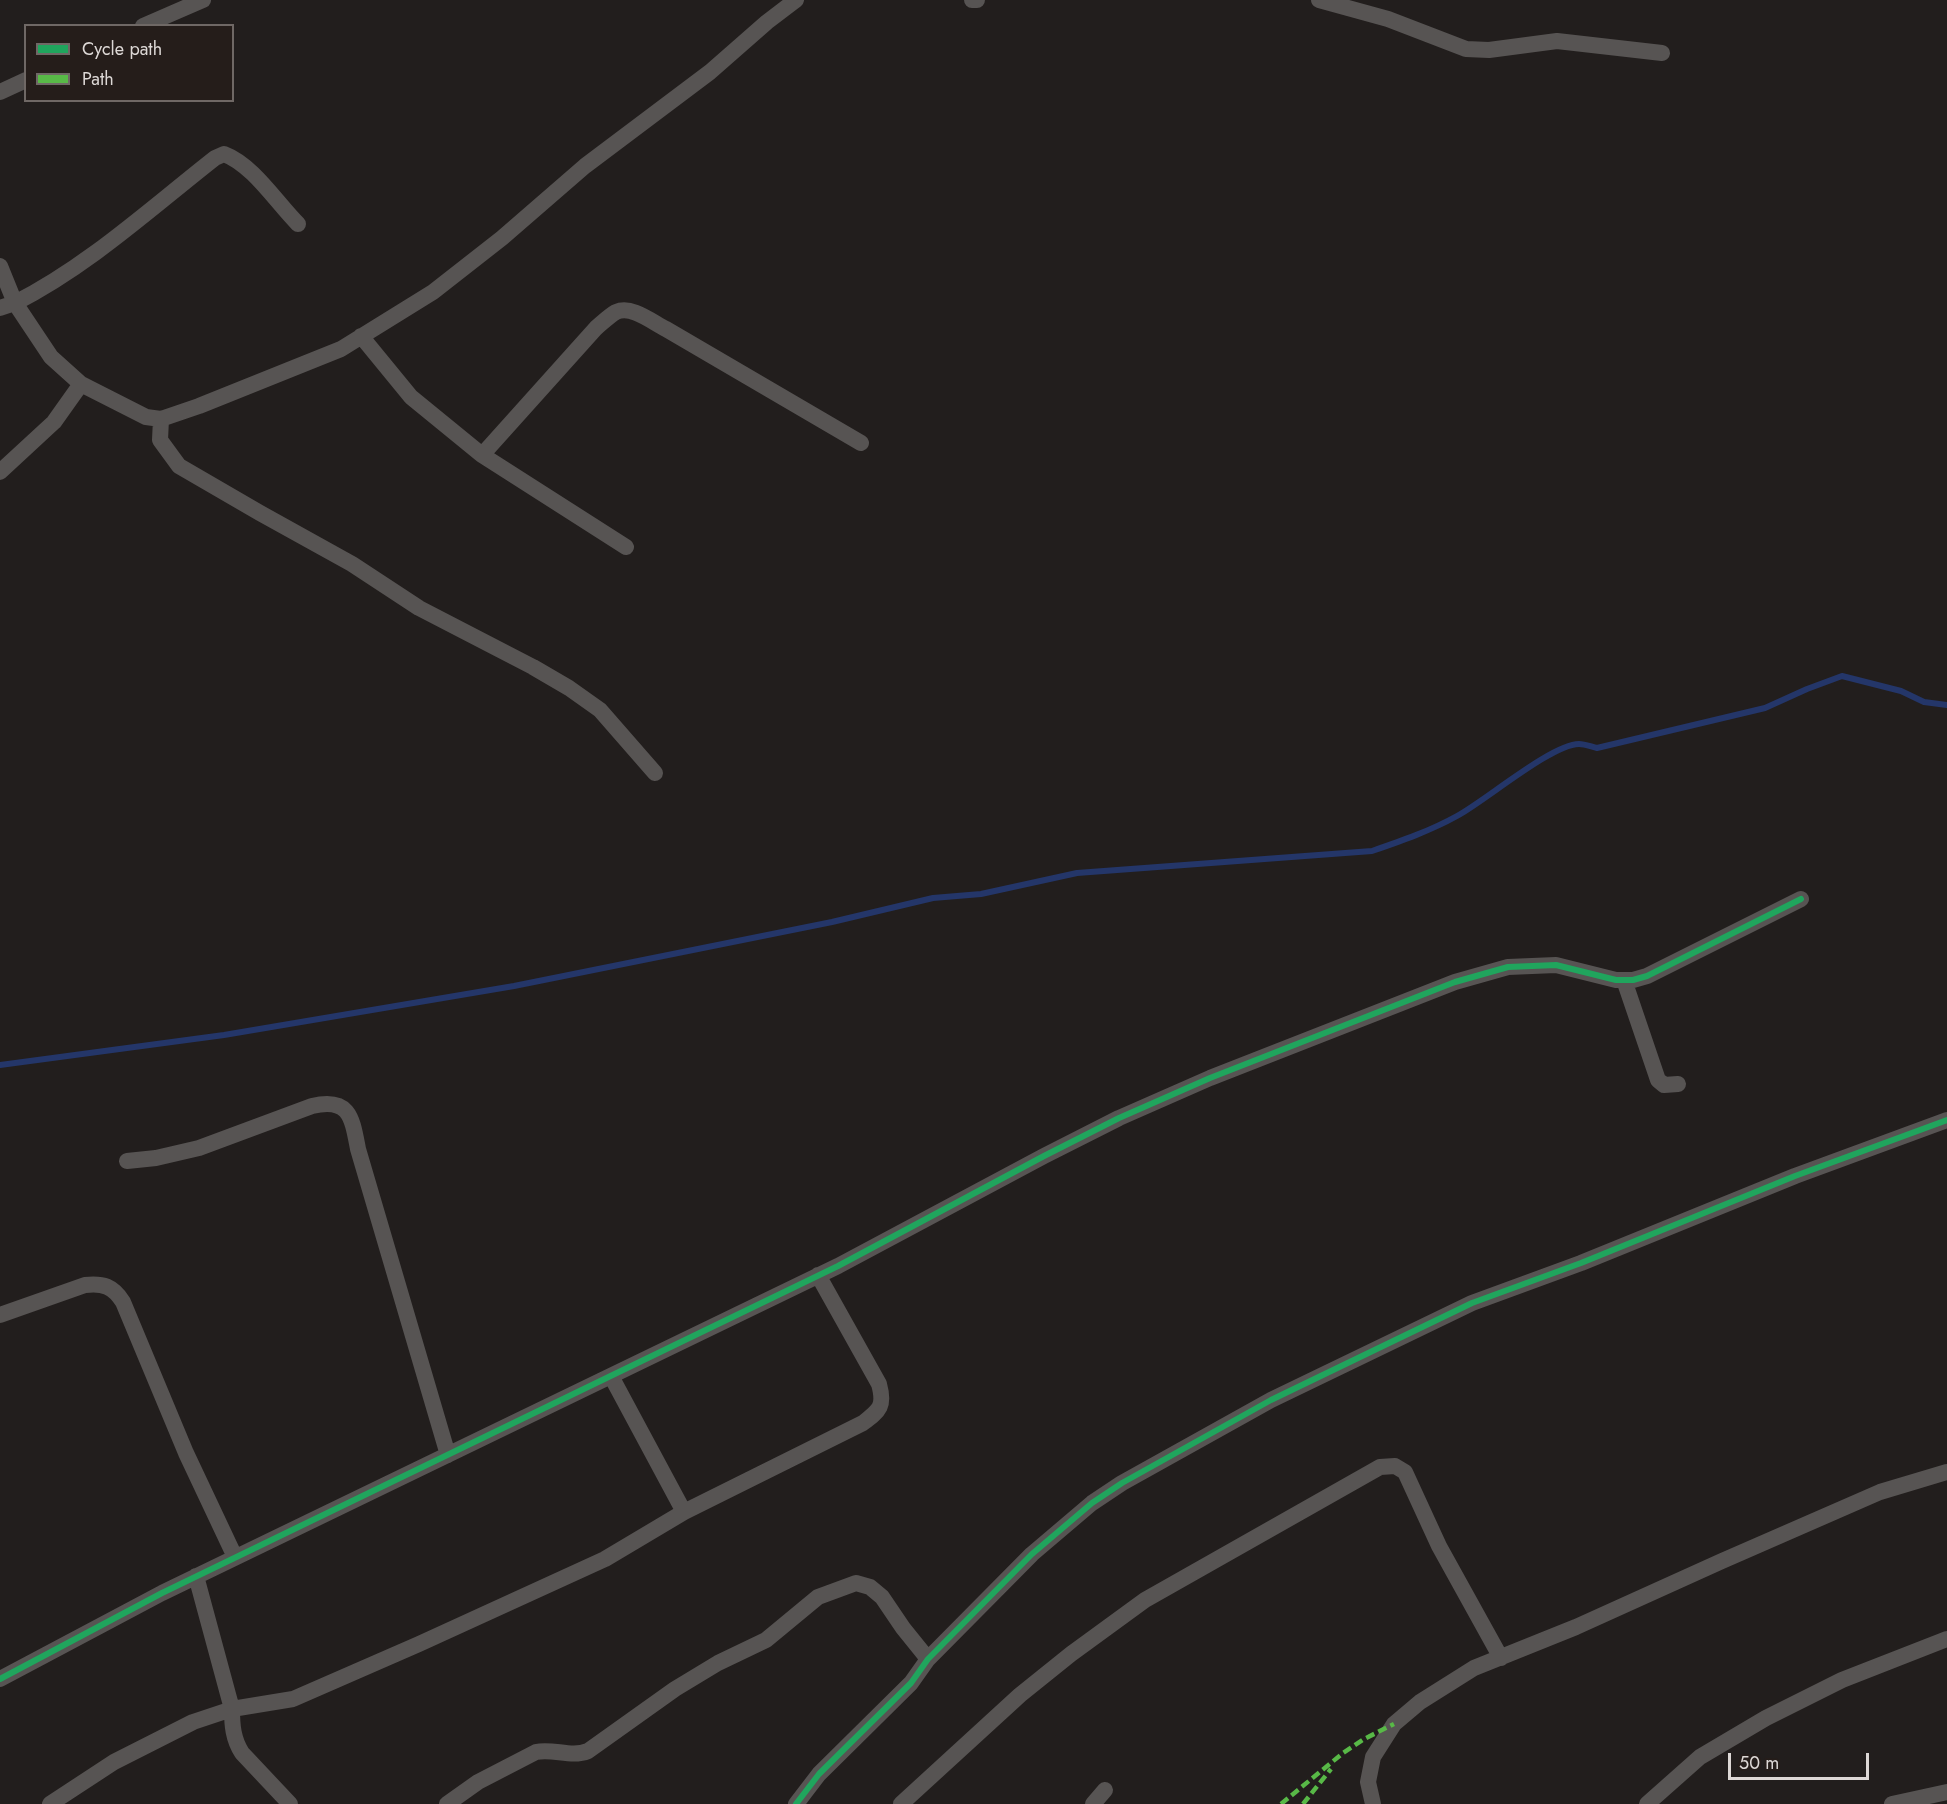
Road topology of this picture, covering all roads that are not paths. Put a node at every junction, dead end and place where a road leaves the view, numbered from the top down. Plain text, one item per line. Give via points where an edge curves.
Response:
1 (203, 0) edge
2 (796, 0) edge
3 (1319, 0) edge
4 (148, 24) edge
5 (1662, 53) dead end
6 (24, 81) edge
7 (0, 92) edge
8 (298, 224) dead end
9 (0, 267) edge
10 (8, 306) edge
11 (361, 336) junction
12 (81, 384) junction
13 (161, 419) junction
14 (861, 443) dead end
15 (482, 455) junction
16 (0, 472) edge
17 (626, 547) dead end
18 (655, 772) dead end
19 (1801, 899) dead end
20 (1624, 980) junction
21 (1678, 1084) dead end
22 (1947, 1120) edge
23 (127, 1161) dead end
24 (818, 1275) junction
25 (0, 1315) edge
26 (611, 1376) junction
27 (448, 1455) junction
28 (1947, 1472) edge
29 (684, 1512) junction
30 (235, 1557) junction
31 (196, 1576) junction
32 (1947, 1639) edge
33 (1501, 1658) junction
34 (928, 1659) junction
35 (0, 1679) edge
36 (232, 1709) junction
37 (1105, 1790) dead end
38 (1947, 1792) edge
39 (50, 1804) edge
40 (290, 1804) edge
41 (447, 1804) edge
42 (796, 1804) edge
43 (901, 1804) edge
44 (1093, 1804) edge
45 (1373, 1804) edge
46 (1647, 1804) edge
47 (1892, 1804) edge

1 - 4 street
2 - 11 street via 433,292
3 - 5 street via 1388,19 1466,49 1489,50 1557,41
6 - 7 street
8 - 10 street via 249,171 224,154 82,263
9 - 10 street
10 - 12 street via 51,357
11 - 13 street via 341,349
11 - 15 street via 411,397
12 - 13 street via 146,417
12 - 16 street via 54,422
13 - 18 street via 160,440 179,466 352,564 419,608 569,688 600,710
14 - 15 street via 666,329 623,310 596,328
15 - 17 street
19 - 20 street via 1665,968
20 - 21 street via 1658,1080 1664,1085
20 - 24 street via 1556,965 1508,967 1455,982 1119,1118
22 - 34 street via 1472,1303 1271,1400 1092,1503 1032,1554
23 - 27 street via 199,1148 320,1104 332,1103 345,1110
24 - 26 street
24 - 29 street via 879,1384 882,1403 878,1412
25 - 30 street via 85,1285 99,1284 116,1291
26 - 27 street
26 - 29 street
27 - 30 street
28 - 33 street via 1880,1492
29 - 36 street via 605,1559 331,1683 293,1699
30 - 31 street
31 - 35 street
31 - 36 street
32 - 46 street via 1842,1680 1766,1718 1700,1757
33 - 43 street via 1439,1546 1405,1472 1395,1466 1380,1467 1145,1600 1020,1695
33 - 45 street via 1474,1668 1420,1702 1394,1724 1373,1757 1368,1782
34 - 41 street via 882,1597 870,1587 856,1583 818,1597 766,1640 692,1678 588,1751 536,1752 478,1782
34 - 42 street via 911,1683 819,1774
36 - 39 street via 193,1722 114,1762
36 - 40 street via 236,1744
37 - 44 street
38 - 47 street

